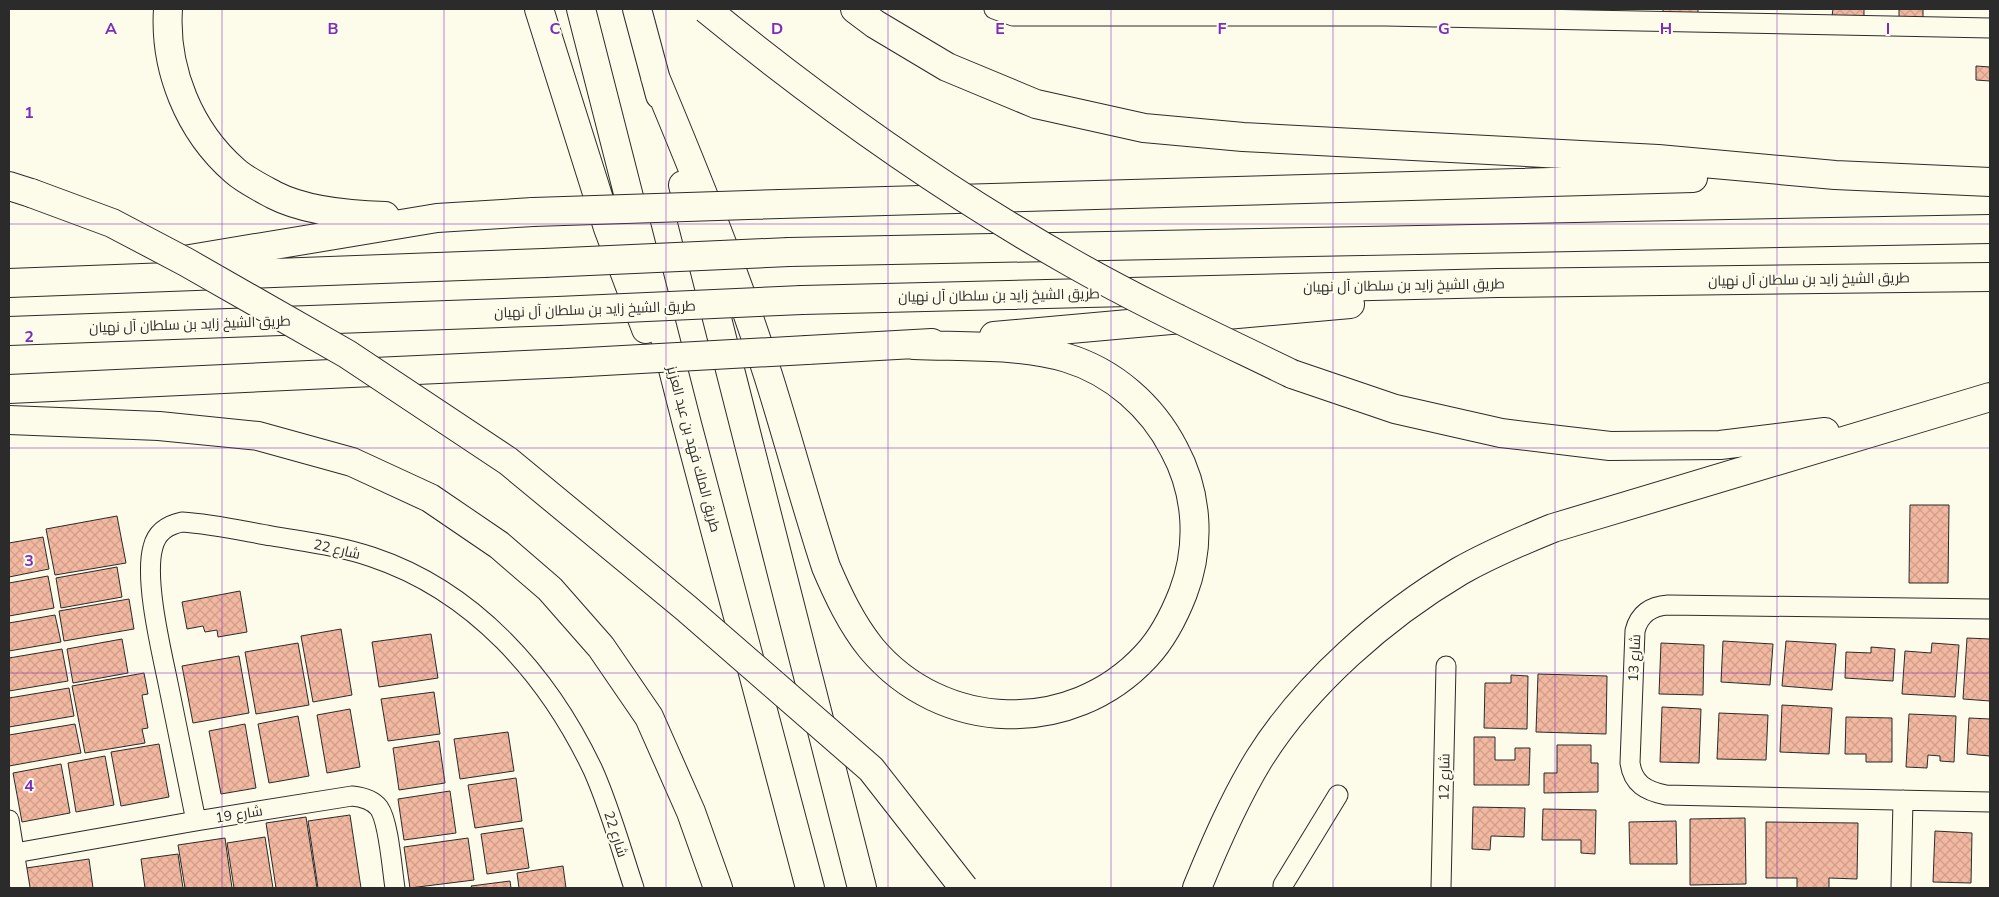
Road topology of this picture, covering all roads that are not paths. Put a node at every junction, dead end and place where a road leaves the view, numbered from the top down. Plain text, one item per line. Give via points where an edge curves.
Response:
1 (168, 9) edge
2 (539, 9) edge
3 (581, 9) edge
4 (637, 9) edge
5 (706, 9) edge
6 (855, 9) edge
7 (994, 9) edge
8 (1200, 12) edge
9 (1350, 12) edge
10 (1385, 12) edge
11 (1470, 14) edge
12 (1604, 15) edge
13 (1646, 15) edge
14 (1990, 28) edge
15 (655, 77) junction
16 (1834, 175) junction
17 (1990, 182) edge
18 (20, 190) edge
19 (437, 218) junction
20 (1990, 229) edge
21 (1990, 277) edge
22 (9, 282) edge
23 (1497, 283) junction
24 (9, 331) edge
25 (914, 345) junction
26 (9, 389) edge
27 (1990, 397) edge
28 (1935, 412) junction
29 (9, 420) edge
30 (687, 424) junction
31 (1990, 609) edge
32 (1446, 666) dead end
33 (1338, 795) dead end
34 (1903, 800) junction
35 (1990, 802) edge
36 (9, 820) edge
37 (196, 820) junction
38 (15, 853) junction
39 (20, 888) edge
40 (395, 888) edge
41 (634, 888) edge
42 (718, 888) edge
43 (810, 888) edge
44 (862, 888) edge
45 (964, 888) edge
46 (1197, 888) edge
47 (1282, 888) edge
48 (1441, 888) edge
49 (1901, 888) edge

1 - 19 highway via 168,51 181,96 204,138 236,172 275,196 305,205 367,216
2 - 30 highway via 608,228 635,302
3 - 30 highway, طريق الملك فهد بن عبد العزيز
4 - 15 highway
5 - 28 highway, bridge via 865,132 967,200 1081,268 1292,374 1395,409 1501,433 1610,446 1720,446 1828,432
6 - 16 highway via 947,67 1036,104 1144,128 1243,137 1609,156
7 - 8 street via 1013,16
8 - 9 street
9 - 10 street
10 - 11 street
11 - 12 street
12 - 13 street
13 - 14 street
15 - 25 highway via 742,299 826,567 860,632 886,663 913,684 937,698 975,710 995,714 1037,714 1098,694 1116,683 1147,655 1171,621 1186,586 1194,552 1194,517 1180,458 1147,410 1118,384 1086,366 1032,351
15 - 44 highway
16 - 17 highway
16 - 19 highway, bridge via 780,204
18 - 45 highway, bridge via 112,223 186,262 347,354 508,461 686,608 871,768
19 - 22 highway via 143,267
20 - 22 highway, bridge via 788,252
21 - 23 highway, طريق الشيخ زايد بن سلطان آل نهيان
23 - 24 highway, طريق الشيخ زايد بن سلطان آل نهيان, bridge via 802,300
23 - 25 highway via 1398,300 1129,322
25 - 26 highway, bridge
27 - 28 highway
28 - 46 highway via 1553,528 1502,549 1446,580 1394,616 1355,649 1284,723 1239,793
29 - 42 highway via 159,426 258,436 352,462 430,498 500,545 550,589 601,647 649,717 691,812
30 - 43 highway, طريق الملك فهد بن عبد العزيز
31 - 34 street, شارع 13 via 1668,605 1646,612 1637,626 1630,763 1632,776 1641,786 1656,793 1676,796
32 - 48 street, شارع 12
33 - 47 street
34 - 35 street, شارع 13
34 - 49 street
36 - 38 street
37 - 38 street, شارع 19
37 - 40 street, شارع 19 via 352,796 367,799 383,814
37 - 41 street, شارع 22 via 157,632 151,574 152,548 156,539 165,528 182,522 327,546 373,557 442,590 482,620 524,662 578,742 607,806
38 - 39 street

